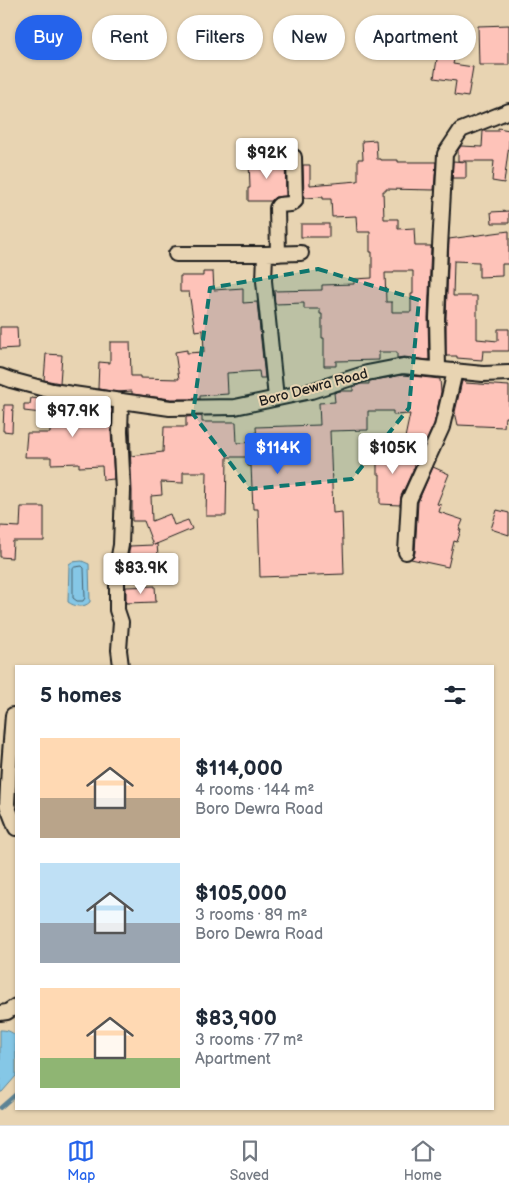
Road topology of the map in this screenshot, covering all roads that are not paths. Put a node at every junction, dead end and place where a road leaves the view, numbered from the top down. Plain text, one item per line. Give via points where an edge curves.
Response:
1 (509, 111) edge
2 (294, 157) dead end
3 (302, 253) dead end
4 (176, 254) dead end
5 (271, 254) junction
6 (438, 369) junction
7 (456, 371) junction
8 (509, 373) edge
9 (0, 376) edge
10 (276, 398) junction
11 (121, 401) junction
12 (406, 552) dead end
13 (121, 665) edge
14 (15, 715) edge
15 (15, 825) edge
16 (15, 1007) edge
17 (0, 1013) edge

1 - 6 street via 461,130 445,154
2 - 5 street via 295,201 277,208
3 - 5 street
4 - 5 street
5 - 10 street via 264,281
6 - 7 street, Boro Dewra Road
6 - 10 street, Boro Dewra Road via 403,366 367,372 311,391
7 - 8 street, Boro Dewra Road
7 - 12 street via 442,427 409,500
9 - 11 street, Boro Dewra Road via 52,390
10 - 11 street, Boro Dewra Road via 235,407 170,408
11 - 13 street via 123,491 117,567
14 - 15 street via 7,805
16 - 17 street

